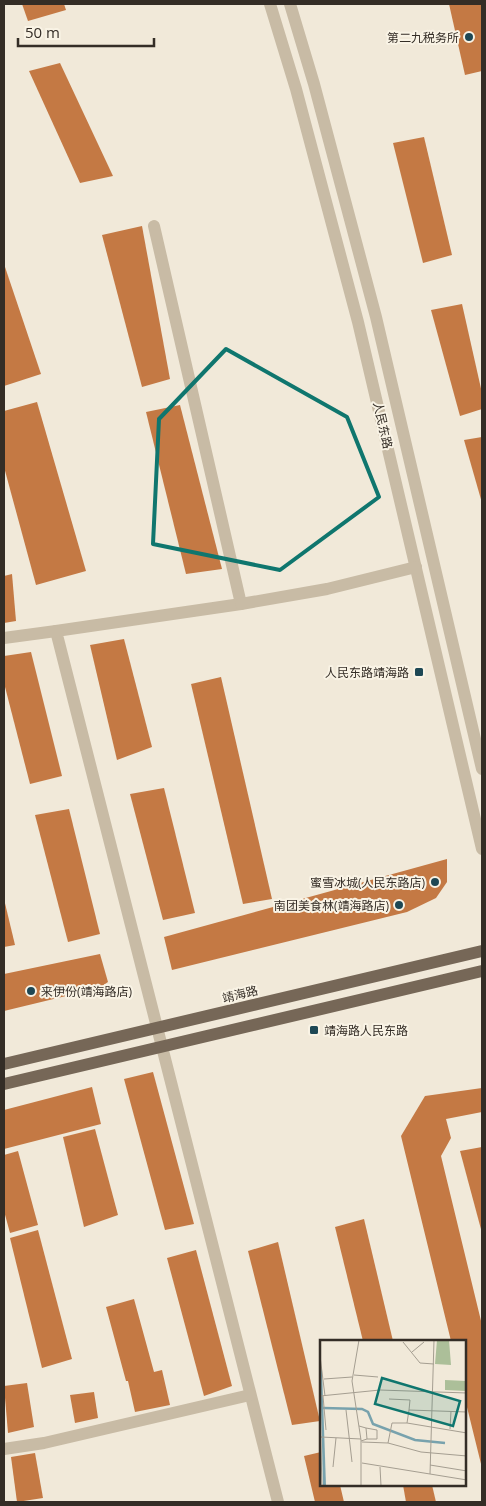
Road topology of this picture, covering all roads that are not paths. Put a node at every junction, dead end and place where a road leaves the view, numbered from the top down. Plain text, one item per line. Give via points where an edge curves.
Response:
1 (270, 4) edge
2 (290, 4) edge
3 (154, 226) dead end
4 (416, 567) junction
5 (242, 604) junction
6 (56, 631) junction
7 (4, 638) edge
8 (482, 768) edge
9 (482, 849) edge
10 (482, 951) edge
11 (482, 971) edge
12 (156, 1028) junction
13 (160, 1047) junction
14 (4, 1064) edge
15 (4, 1084) edge
16 (250, 1395) junction
17 (4, 1449) edge
18 (278, 1502) edge

1 - 4 street, 人民东路 via 344,264
2 - 8 street, 人民东路 via 376,317
3 - 5 street
4 - 5 street via 327,589
4 - 9 street, 人民东路
5 - 6 street
6 - 7 street
6 - 12 street
10 - 12 main road, 靖海路
11 - 13 main road
12 - 13 street
12 - 14 main road, 靖海路
13 - 15 main road
13 - 16 street
16 - 17 street
16 - 18 street

